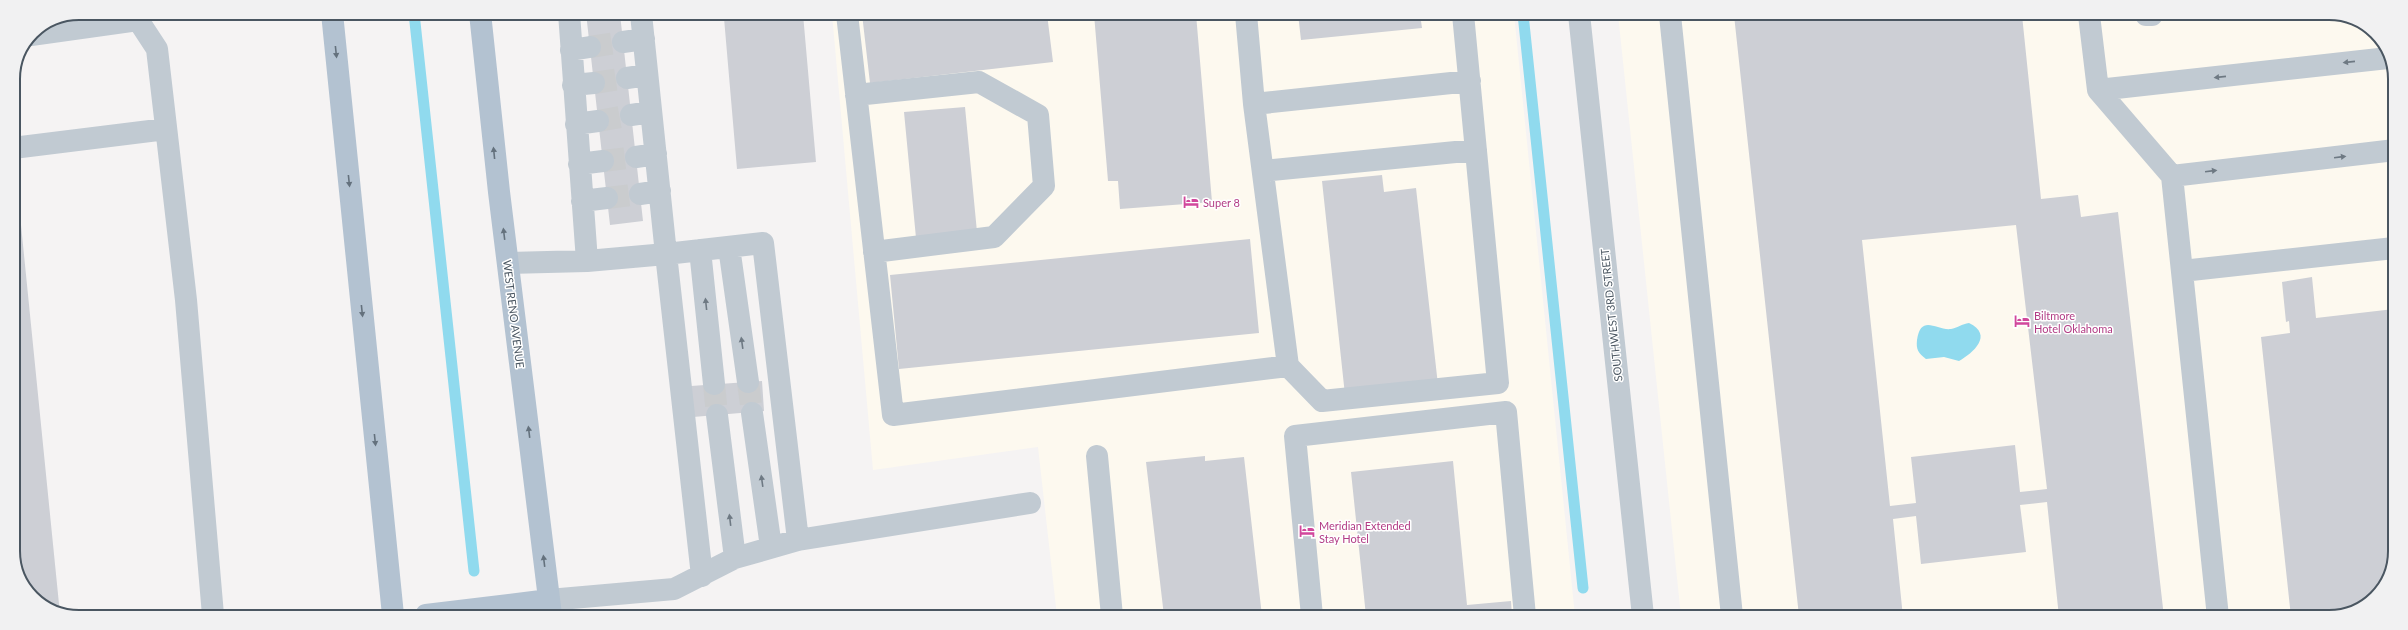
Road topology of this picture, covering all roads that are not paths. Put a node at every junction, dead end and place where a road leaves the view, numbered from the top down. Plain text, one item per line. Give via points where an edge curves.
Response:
1 (138, 20) edge
2 (138, 20) edge
3 (333, 20) edge
4 (481, 20) edge
5 (571, 20) edge
6 (638, 20) edge
7 (848, 20) edge
8 (1247, 20) edge
9 (1464, 20) edge
10 (1580, 20) edge
11 (1671, 20) edge
12 (2090, 20) edge
13 (42, 33) edge
14 (2385, 58) edge
15 (1470, 81) junction
16 (2098, 90) junction
17 (856, 95) junction
18 (1254, 104) junction
19 (598, 121) tunnel mouth
20 (576, 124) junction
21 (166, 129) junction
22 (20, 147) edge
23 (1476, 150) junction
24 (2388, 151) edge
25 (603, 161) tunnel mouth
26 (579, 164) junction
27 (1263, 171) junction
28 (2172, 176) junction
29 (607, 198) tunnel mouth
30 (582, 201) junction
31 (729, 247) junction
32 (2388, 249) edge
33 (700, 250) junction
34 (874, 252) junction
35 (666, 254) junction
36 (587, 261) junction
37 (508, 263) junction
38 (2182, 271) junction
39 (1288, 366) junction
40 (748, 382) tunnel mouth
41 (714, 384) tunnel mouth
42 (752, 413) tunnel mouth
43 (717, 415) tunnel mouth
44 (1097, 456) dead end
45 (1030, 503) dead end
46 (798, 540) junction
47 (771, 547) junction
48 (735, 558) junction
49 (702, 576) junction
50 (550, 608) edge
51 (213, 610) edge
52 (392, 610) edge
53 (515, 610) edge
54 (1111, 610) edge
55 (1311, 610) edge
56 (1524, 610) edge
57 (1642, 610) edge
58 (1731, 610) edge
59 (2217, 610) edge

1 - 21 street via 157,49
2 - 13 street
3 -> 52 main road
37 -> 4 main road, WEST RENO AVENUE
5 - 20 street via 580,49 584,84
6 - 35 street via 633,41 650,193
7 - 17 street
8 - 18 street
9 - 15 street
10 - 57 street, SOUTHWEST 3RD STREET
11 - 58 street
12 - 16 street
14 -> 16 street
15 - 18 street
15 - 23 street
16 - 28 street
17 - 34 street
17 - 34 street via 979,82 1038,115 1044,186 994,237
18 - 27 street
19 - 20 street
20 - 26 street
21 - 22 street
21 - 51 street via 186,300
23 - 27 street
23 - 39 street via 1498,383 1322,401
28 -> 24 street
25 - 26 street
26 - 30 street
27 - 39 street
28 - 38 street
29 - 30 street
30 - 36 street
31 - 33 street
40 -> 31 street
31 - 46 street via 764,243
32 - 38 street
33 - 35 street
41 -> 33 street
34 - 39 street via 893,415
35 - 36 street
35 - 49 street
36 - 37 street
50 -> 37 main road, WEST RENO AVENUE
38 - 59 street
47 -> 42 street
48 -> 43 street
44 - 54 street
45 - 46 street
46 - 47 street
47 - 48 street
48 - 49 street
49 - 50 street via 674,589
50 - 53 main road
55 - 56 street via 1294,436 1506,412

